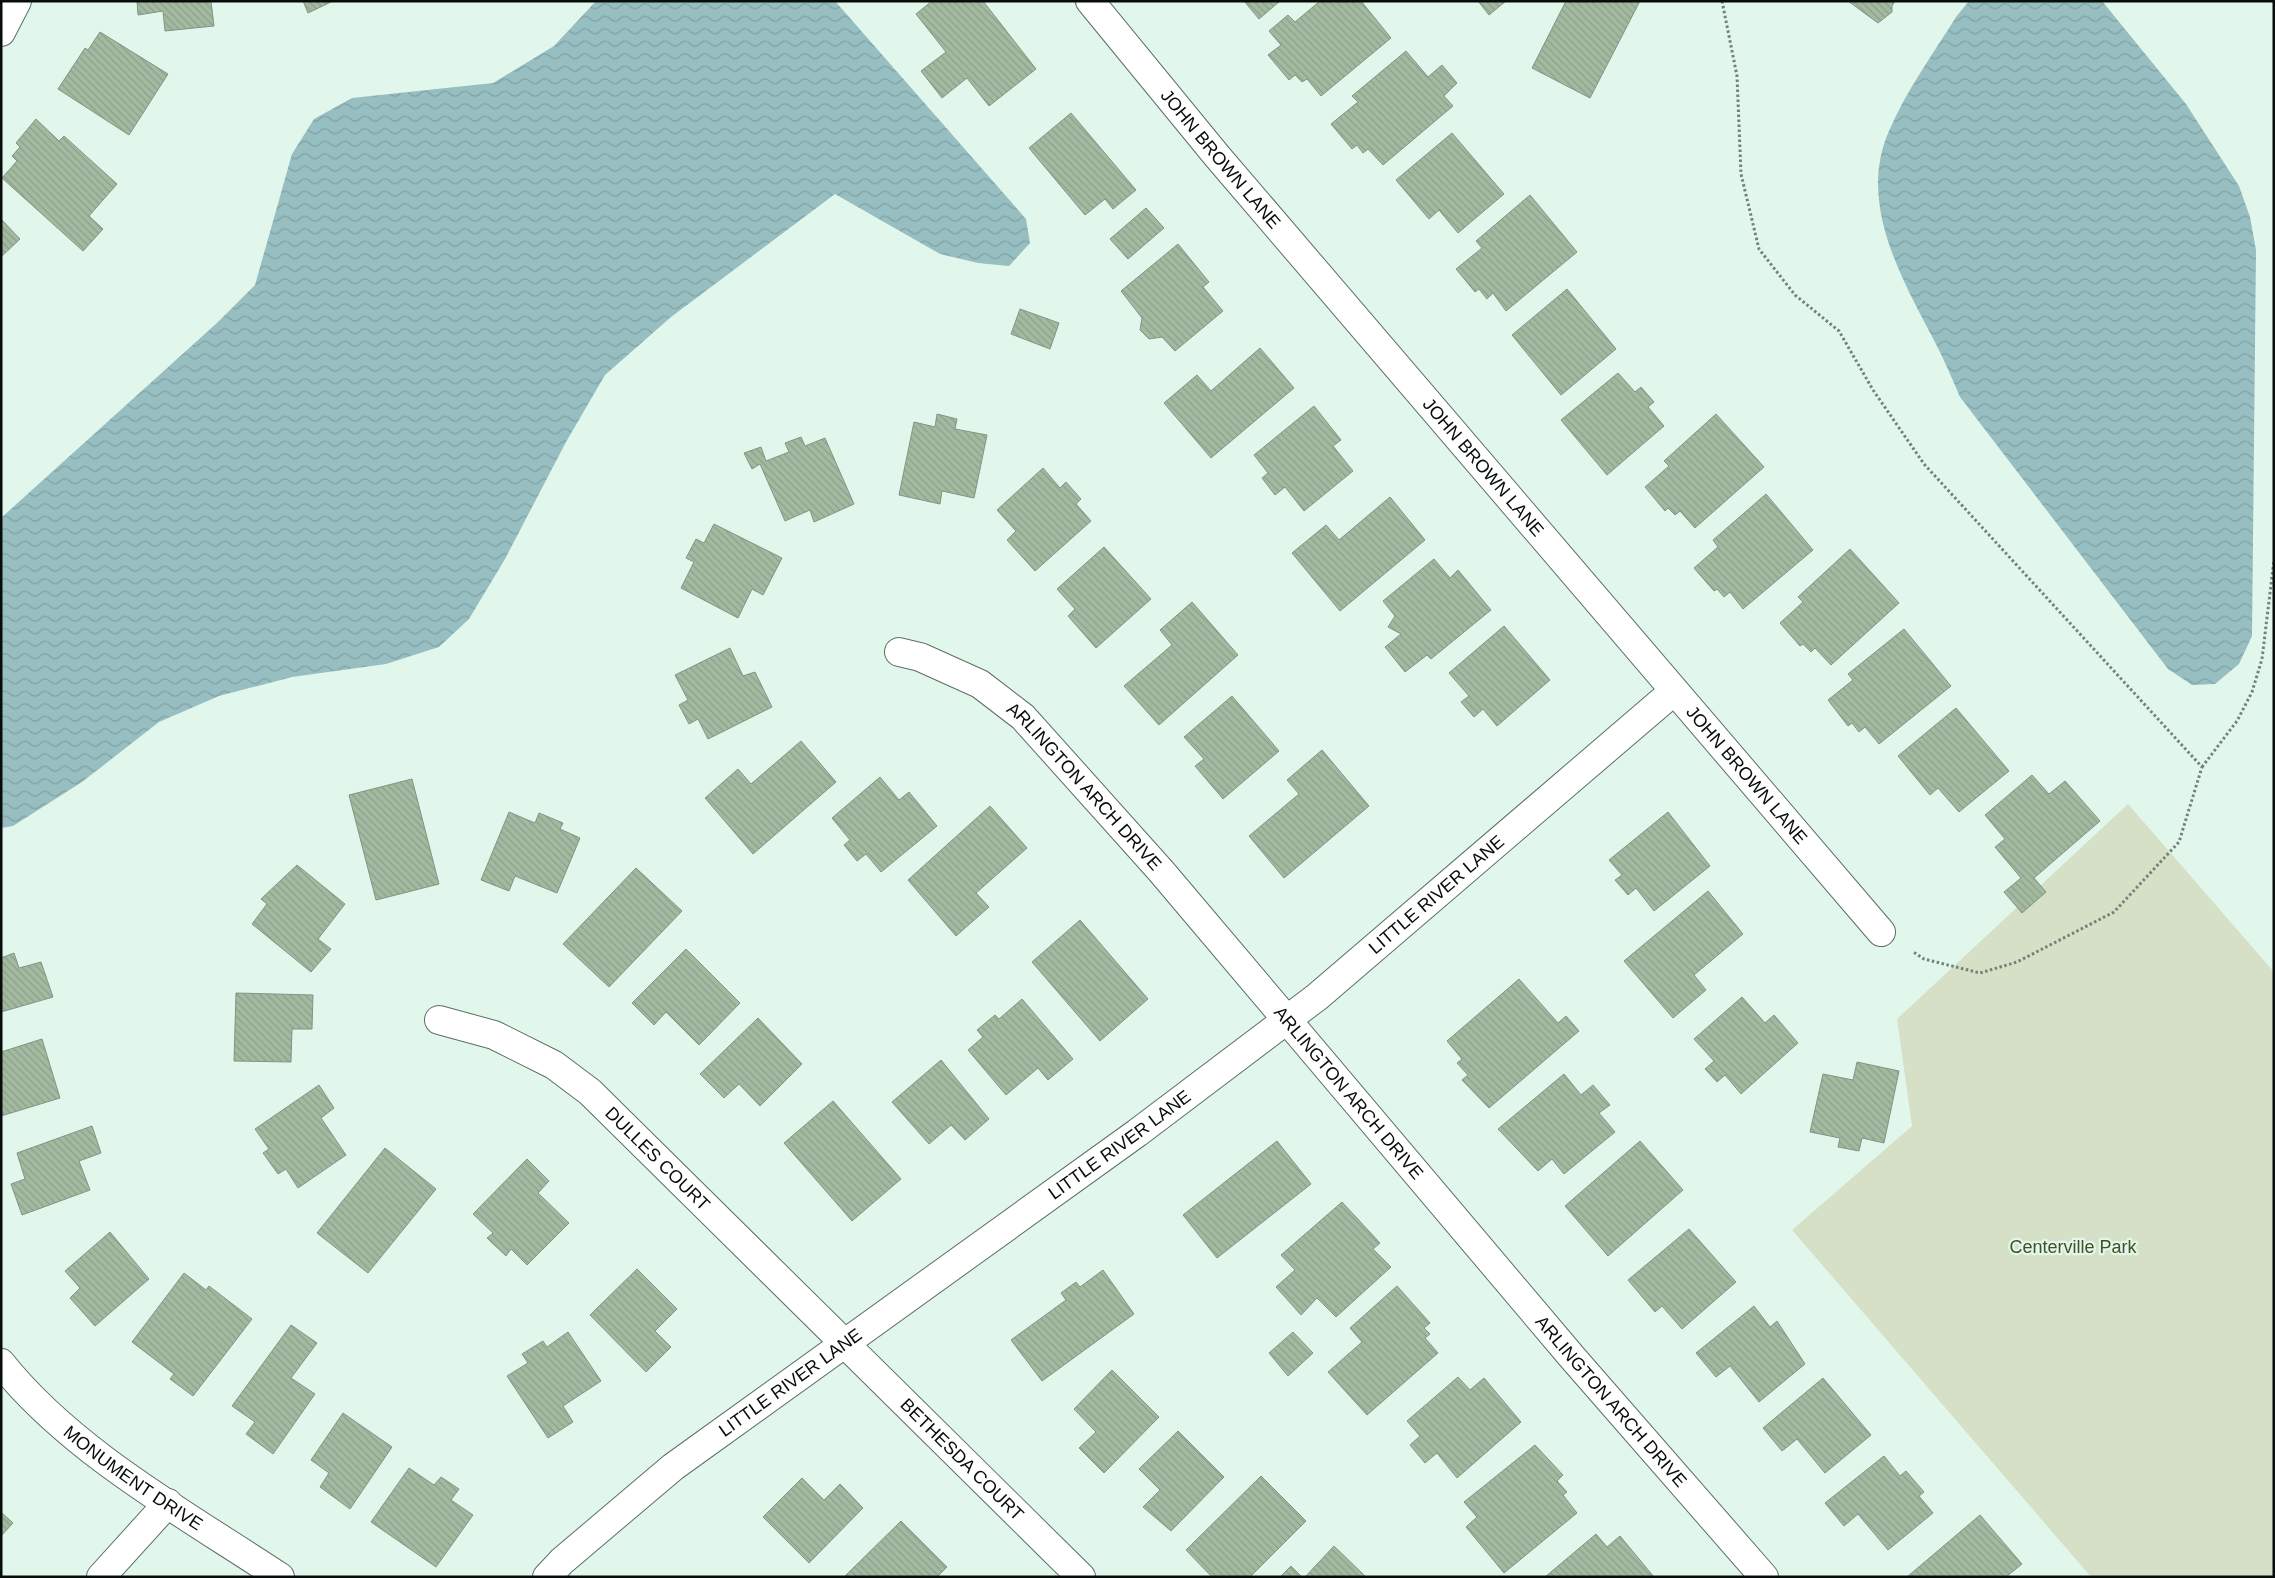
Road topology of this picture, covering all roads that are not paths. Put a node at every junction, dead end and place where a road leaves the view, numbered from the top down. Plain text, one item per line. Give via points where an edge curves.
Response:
1 (17, 1) edge
2 (1090, 1) edge
3 (1, 32) edge
4 (899, 652) dead end
5 (1674, 691) junction
6 (1881, 932) road end
7 (439, 1020) dead end
8 (1287, 1020) junction
9 (844, 1343) junction
10 (1, 1363) edge
11 (168, 1503) junction
12 (100, 1577) edge
13 (280, 1577) edge
14 (547, 1577) edge
15 (1080, 1577) edge
16 (1764, 1577) edge

1 - 3 street
2 - 5 street, JOHN BROWN LANE via 1217,156
4 - 8 street, ARLINGTON ARCH DRIVE via 920,657 980,684 1023,717 1161,871
5 - 6 street, JOHN BROWN LANE
5 - 8 street, LITTLE RIVER LANE via 1317,998
7 - 9 street, DULLES COURT via 494,1035 554,1065 590,1092
8 - 9 street, LITTLE RIVER LANE via 1137,1133
8 - 16 street, ARLINGTON ARCH DRIVE via 1572,1357
9 - 14 street, LITTLE RIVER LANE via 673,1467 562,1560
9 - 15 street, BETHESDA COURT
10 - 11 street, MONUMENT DRIVE via 24,1391 78,1441
11 - 12 street
11 - 13 street, MONUMENT DRIVE

